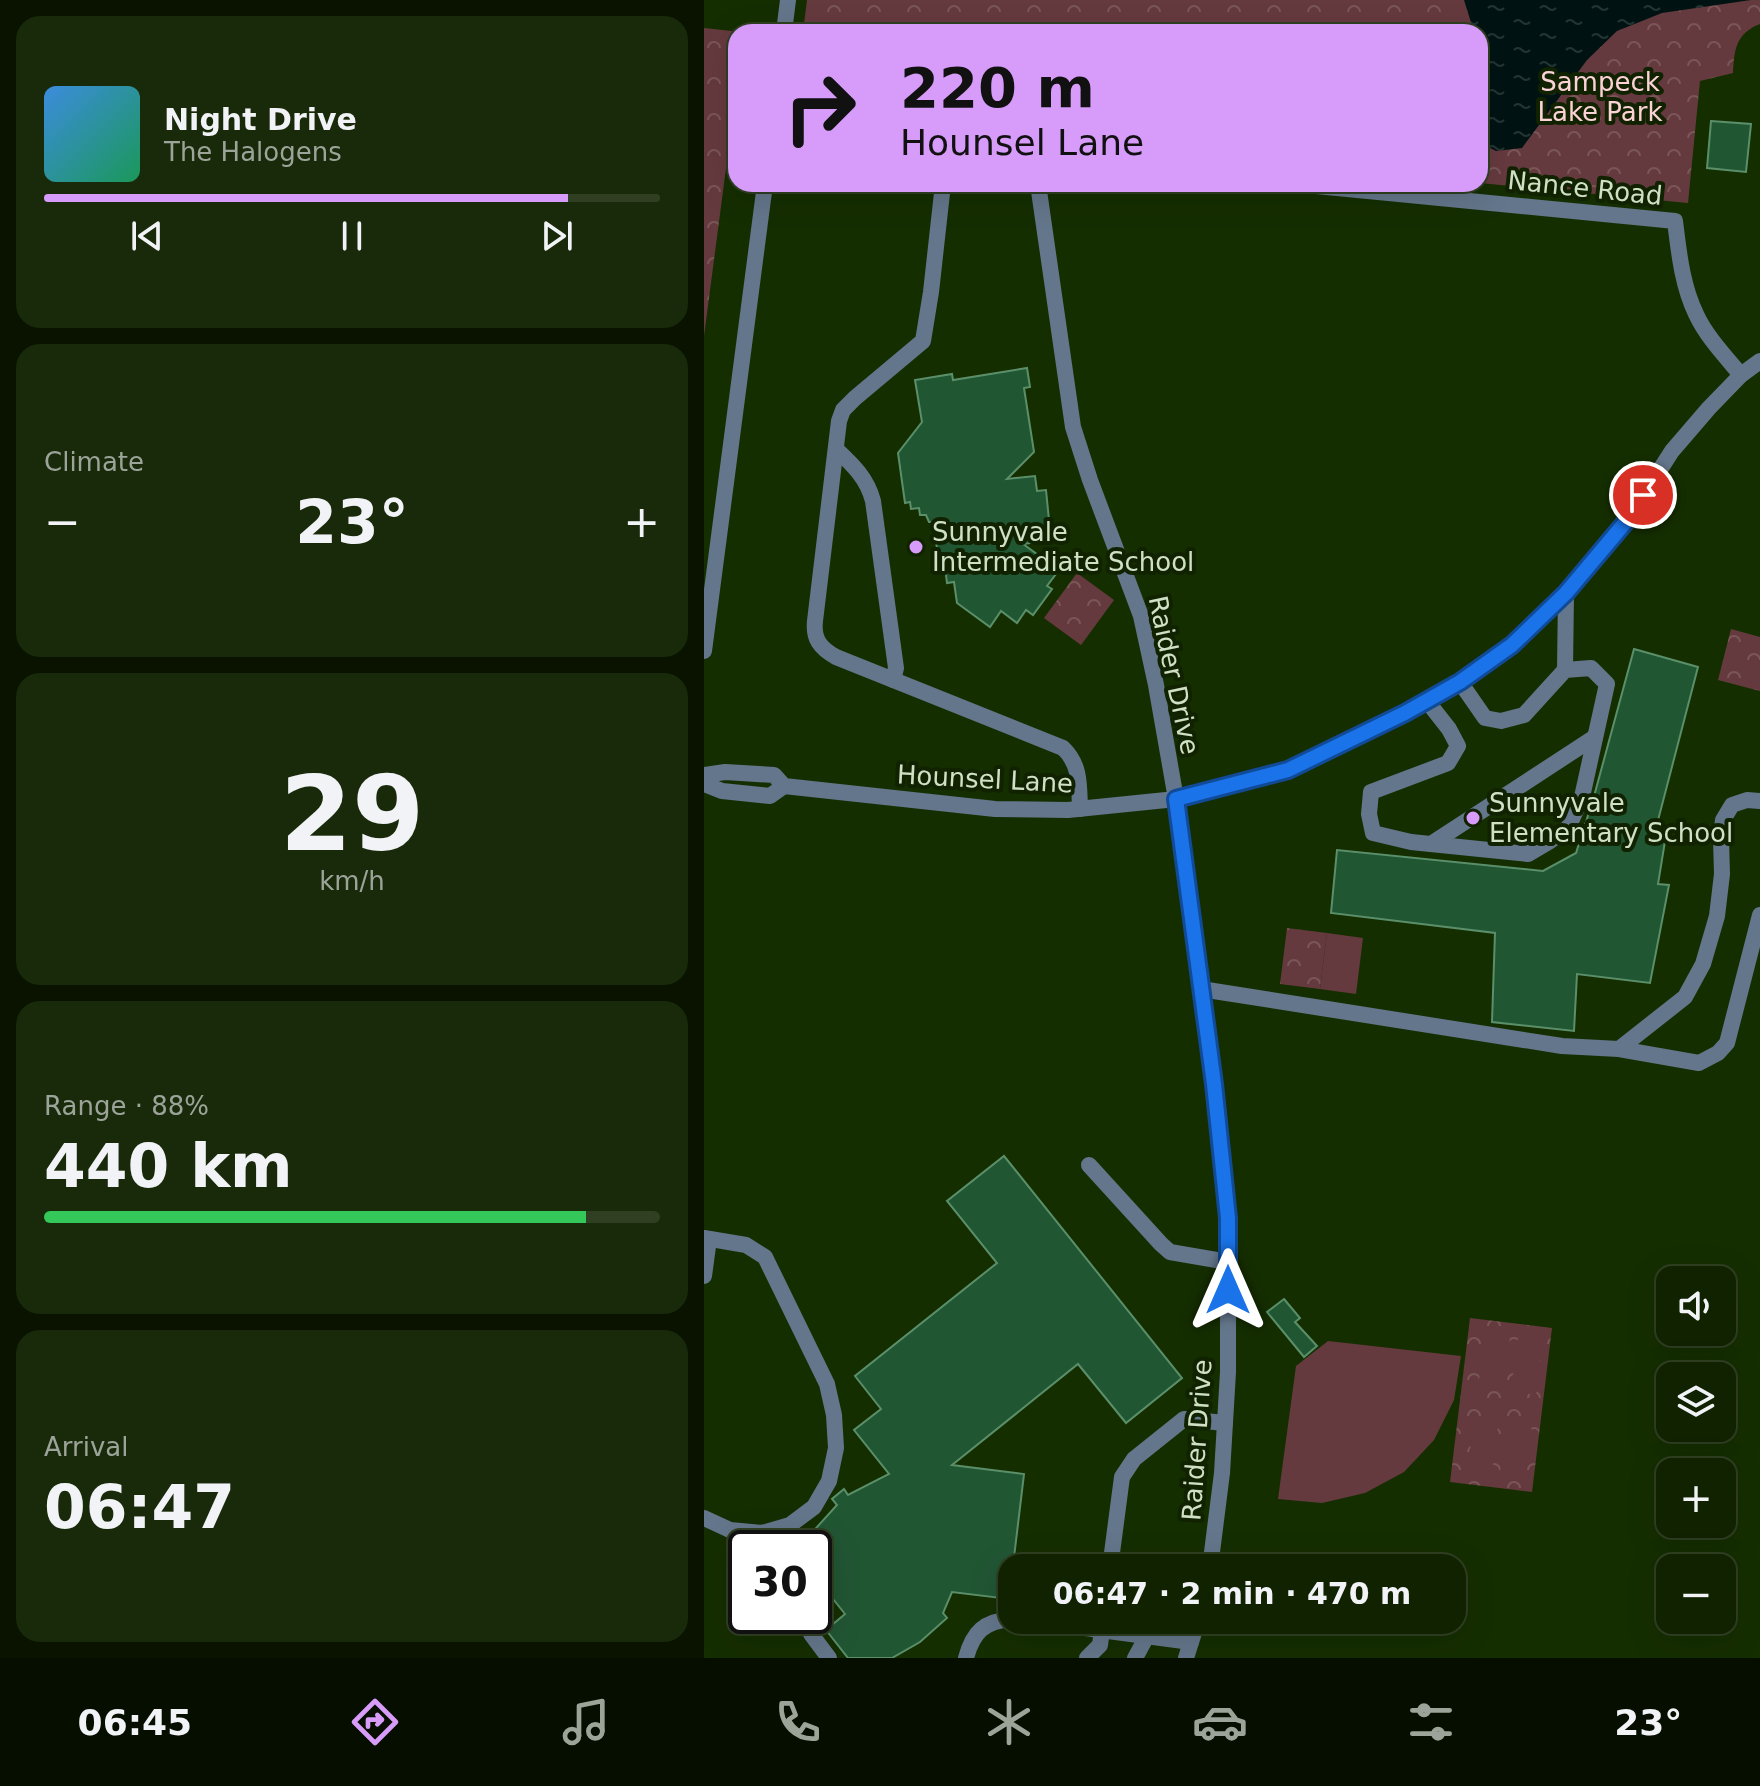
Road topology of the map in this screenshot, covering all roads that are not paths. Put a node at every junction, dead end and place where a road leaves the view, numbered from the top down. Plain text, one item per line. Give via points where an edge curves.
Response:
1 (788, 0) edge
2 (785, 24) edge
3 (764, 192) edge
4 (942, 192) edge
5 (1039, 192) edge
6 (1378, 192) edge
7 (1760, 361) edge
8 (1741, 375) junction
9 (836, 449) junction
10 (1566, 593) junction
11 (704, 651) edge
12 (1565, 670) junction
13 (893, 680) junction
14 (1460, 682) junction
15 (1427, 701) junction
16 (1595, 737) junction
17 (704, 775) edge
18 (704, 784) edge
19 (784, 786) junction
20 (1176, 799) junction
21 (1760, 801) edge
22 (1080, 809) junction
23 (1431, 844) junction
24 (1760, 915) edge
25 (1201, 989) junction
26 (1619, 1049) junction
27 (1089, 1165) dead end
28 (707, 1239) edge
29 (1228, 1262) junction
30 (704, 1276) edge
31 (1225, 1423) junction
32 (704, 1518) edge
33 (1112, 1554) edge
34 (1212, 1554) edge
35 (998, 1620) edge
36 (811, 1634) dead end
37 (1101, 1634) edge
38 (1139, 1634) edge
39 (1147, 1636) junction
40 (1188, 1650) edge
41 (829, 1658) edge
42 (966, 1658) edge
43 (1087, 1658) edge
44 (1135, 1658) edge

1 - 2 street
3 - 11 street
4 - 9 street via 923,341 843,410
5 - 20 street, Raider Drive via 1073,427 1141,616
6 - 8 street, Nance Road via 1675,221 1683,277 1696,314
7 - 8 street
8 - 10 street, Hounsel Lane via 1672,451 1629,518
9 - 13 street via 865,479 873,501 896,668
9 - 13 street via 815,637 836,657
10 - 12 street
10 - 14 street, Hounsel Lane via 1512,645
12 - 14 street via 1524,715 1501,721 1485,718
12 - 16 street via 1591,668 1607,684
13 - 22 street via 1063,748 1076,764
14 - 15 street, Hounsel Lane
15 - 20 street, Hounsel Lane via 1288,770
15 - 23 street via 1458,746 1448,763 1371,792 1369,814 1373,833
16 - 23 street
16 - 23 street via 1582,797 1568,828 1550,841 1528,854
17 - 19 street, Hounsel Lane via 774,775
18 - 19 street, Hounsel Lane via 770,796
19 - 22 street, Hounsel Lane via 995,809
20 - 22 street, Hounsel Lane
20 - 25 street, Raider Drive
21 - 26 street via 1732,805 1723,820 1717,916 1703,964 1685,997
24 - 26 street via 1727,1043 1718,1053 1699,1063
25 - 26 street via 1562,1046
25 - 29 street, Raider Drive
27 - 29 street via 1170,1252
28 - 30 street
28 - 32 street via 746,1245 765,1257 827,1384 836,1448 829,1481 814,1507 790,1525 762,1533 730,1530
29 - 31 street, Raider Drive
31 - 33 street via 1184,1419 1134,1459 1122,1477
31 - 34 street, Raider Drive
35 - 42 street via 974,1638
36 - 41 street
37 - 43 street via 1100,1645
38 - 39 street
39 - 40 street
39 - 44 street

